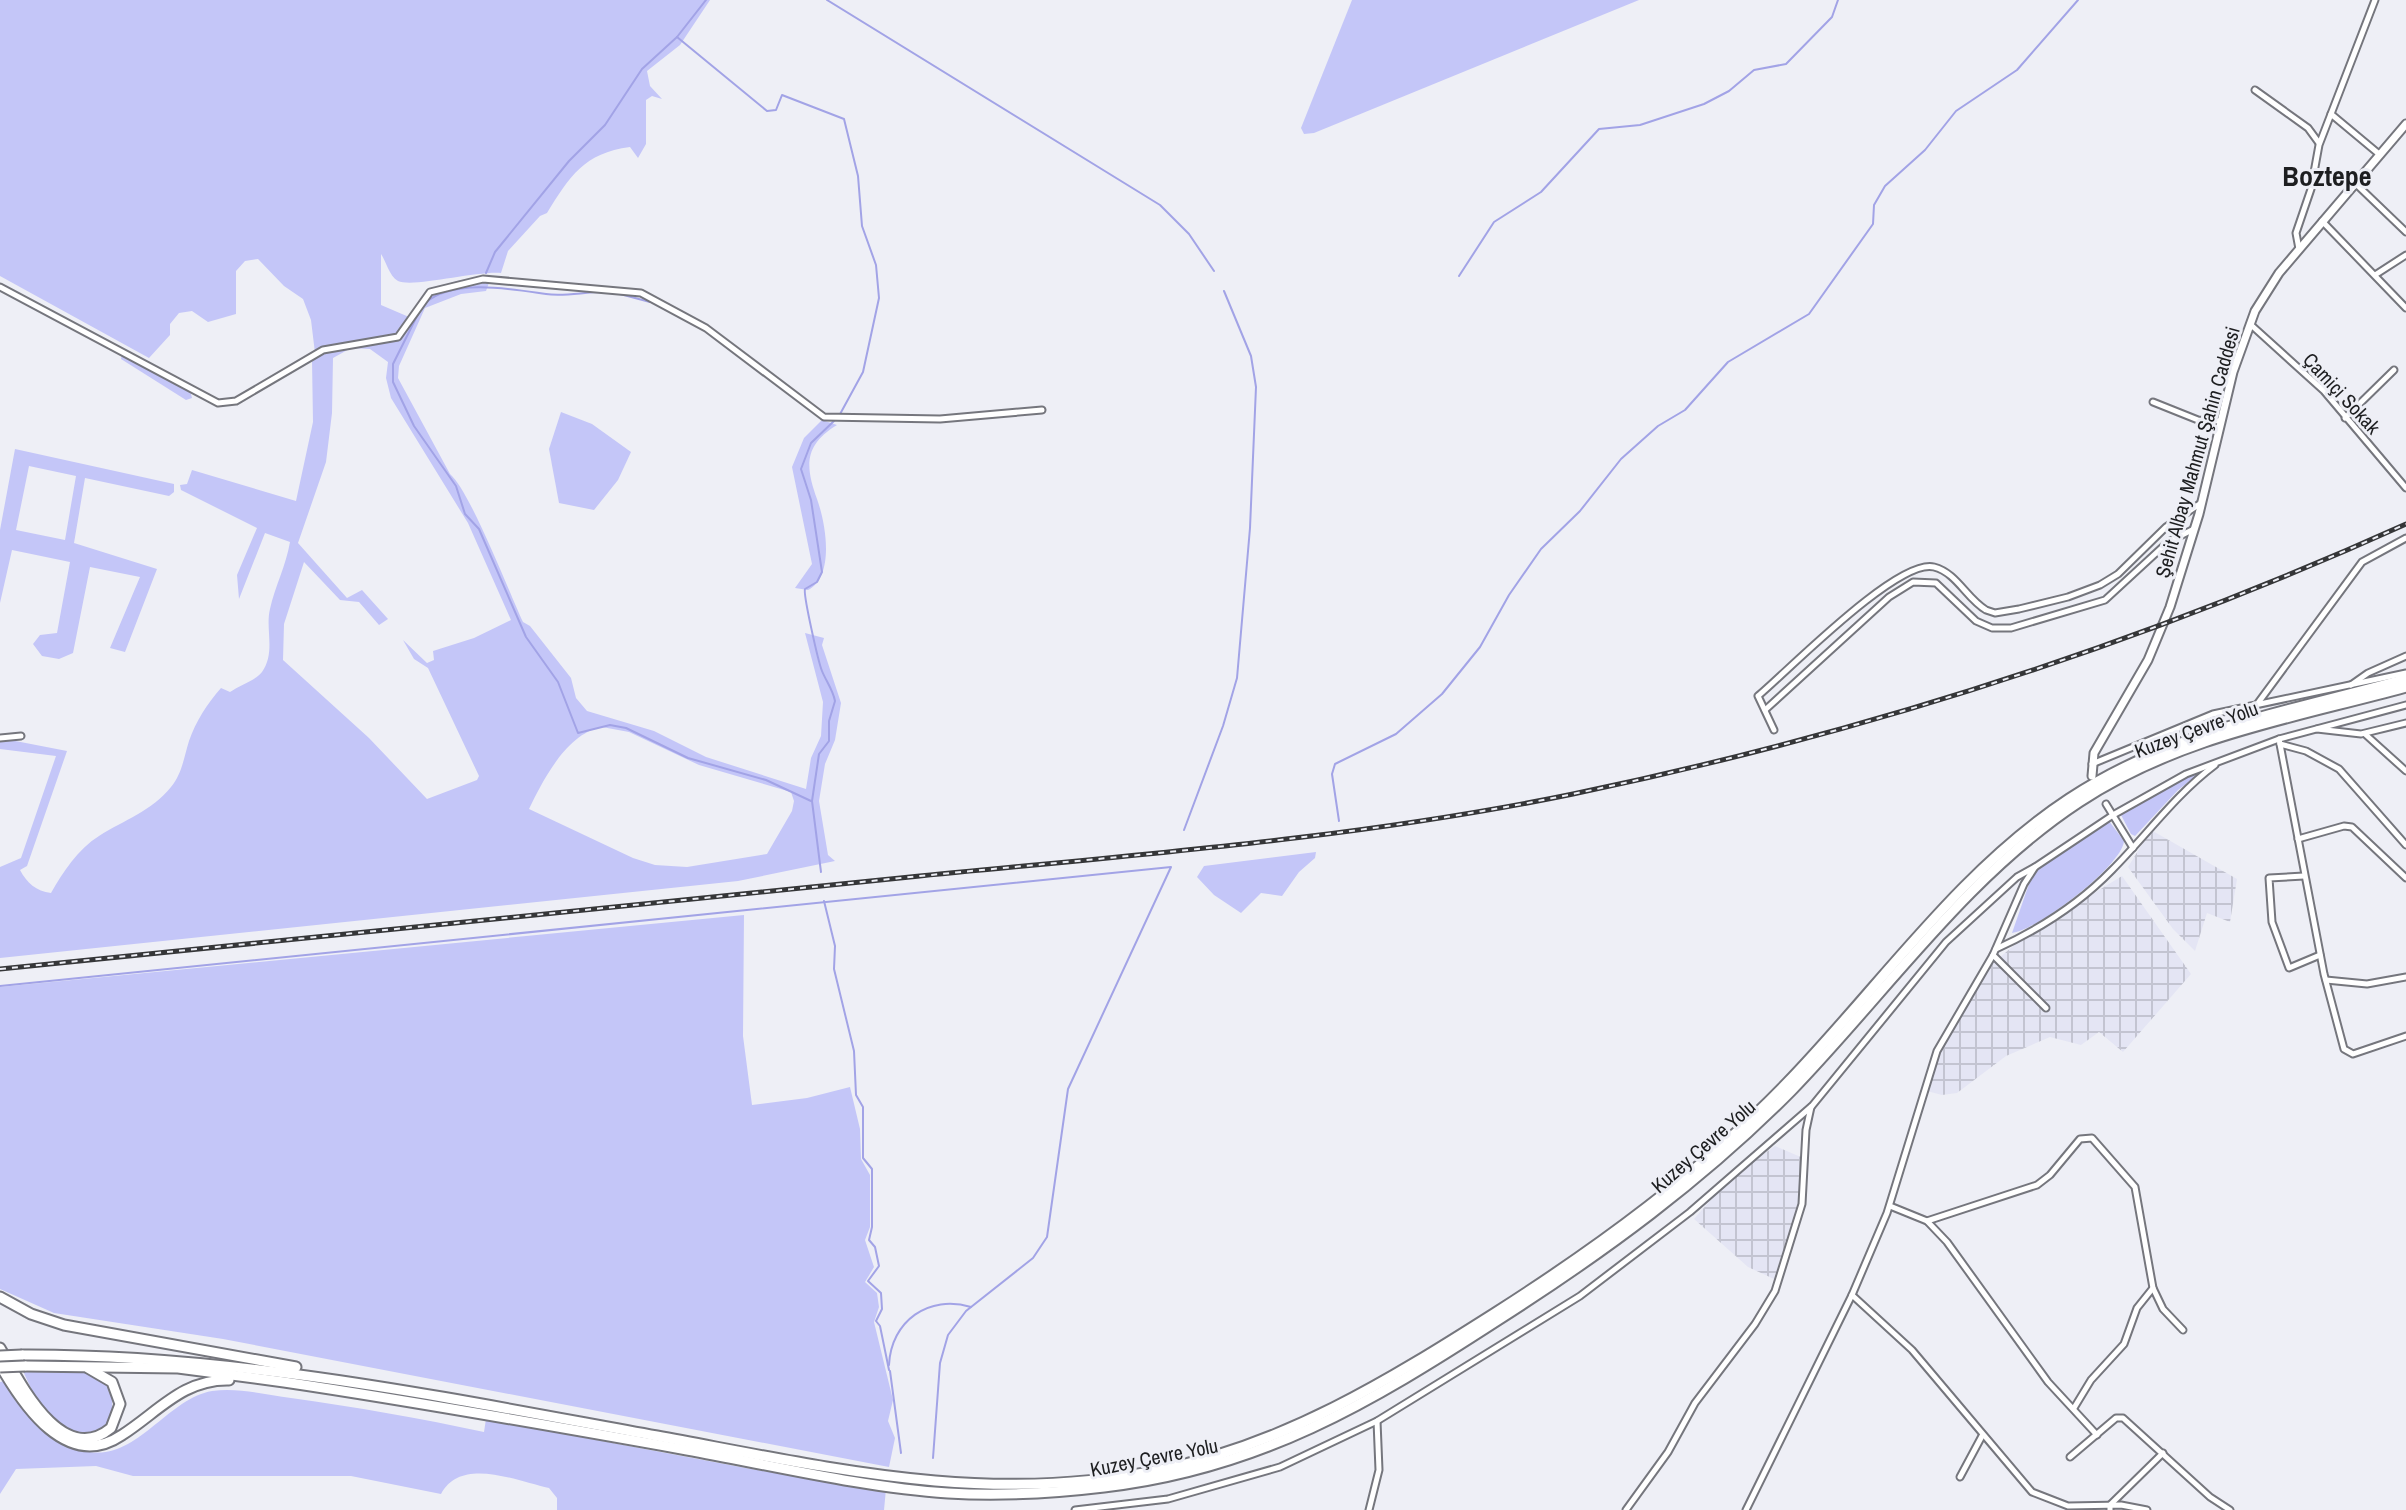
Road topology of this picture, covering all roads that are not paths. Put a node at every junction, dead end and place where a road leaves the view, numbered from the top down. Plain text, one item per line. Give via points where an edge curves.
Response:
1 (2375, 0) edge
2 (2255, 90) dead end
3 (2331, 114) junction
4 (2406, 124) edge
5 (2319, 143) junction
6 (2379, 154) junction
7 (2355, 182) junction
8 (2322, 221) junction
9 (2406, 232) edge
10 (2299, 249) junction
11 (2406, 255) edge
12 (2375, 275) junction
13 (0, 287) edge
14 (2406, 308) edge
15 (2249, 324) junction
16 (2394, 370) dead end
17 (2153, 402) dead end
18 (1042, 410) dead end
19 (2345, 418) junction
20 (2220, 421) junction
21 (2406, 488) edge
22 (2201, 503) junction
23 (2194, 529) junction
24 (2406, 538) edge
25 (2406, 656) edge
26 (2406, 673) edge
27 (2406, 679) edge
28 (2350, 686) junction
29 (2406, 687) edge
30 (2258, 703) junction
31 (2406, 705) edge
32 (1765, 710) junction
33 (2406, 723) edge
34 (2316, 729) junction
35 (1774, 730) dead end
36 (2364, 733) junction
37 (21, 736) dead end
38 (0, 738) edge
39 (2280, 741) junction
40 (2226, 757) junction
41 (2091, 765) junction
42 (2406, 771) edge
43 (2092, 776) dead end
44 (2106, 804) dead end
45 (2113, 815) junction
46 (2298, 839) junction
47 (2406, 845) edge
48 (2133, 848) junction
49 (2035, 867) junction
50 (2406, 867) edge
51 (2304, 876) junction
52 (2404, 876) edge
53 (1994, 952) junction
54 (2320, 955) junction
55 (2406, 977) edge
56 (2326, 980) junction
57 (2046, 1008) dead end
58 (2406, 1036) edge
59 (1812, 1106) junction
60 (1890, 1206) junction
61 (1927, 1221) junction
62 (2153, 1288) junction
63 (1852, 1295) junction
64 (0, 1297) edge
65 (2183, 1330) dead end
66 (0, 1348) edge
67 (0, 1356) edge
68 (24, 1360) junction
69 (0, 1366) edge
70 (85, 1367) junction
71 (284, 1382) junction
72 (421, 1393) junction
73 (2074, 1409) junction
74 (1377, 1421) junction
75 (627, 1435) junction
76 (2097, 1435) junction
77 (1982, 1436) junction
78 (2163, 1453) junction
79 (2070, 1457) dead end
80 (1960, 1477) dead end
81 (948, 1489) junction
82 (2048, 1501) junction
83 (2110, 1508) edge
84 (2051, 1509) edge
85 (1075, 1510) edge
86 (1369, 1510) edge
87 (1626, 1510) edge
88 (1746, 1510) edge
89 (2147, 1510) edge
90 (2230, 1510) edge

1 - 3 street
2 - 5 street via 2308,128
3 - 5 street
3 - 6 street
4 - 6 street, Şehit Albay Mahmut Şahin Caddesi
5 - 10 street via 2296,233
6 - 7 street, Şehit Albay Mahmut Şahin Caddesi
7 - 8 street, Şehit Albay Mahmut Şahin Caddesi
7 - 9 street
8 - 10 street, Şehit Albay Mahmut Şahin Caddesi
8 - 12 street
10 - 15 street, Şehit Albay Mahmut Şahin Caddesi
11 - 12 street
12 - 14 street
13 - 18 street via 218,403 240,399 323,350 398,337 430,292 483,279 649,295 706,328 824,417 966,418
15 - 19 street, Çamiçi Sokak via 2324,391
15 - 20 street, Şehit Albay Mahmut Şahin Caddesi
16 - 19 street
17 - 20 street via 2198,420
19 - 21 street, Çamiçi Sokak
20 - 22 street, Şehit Albay Mahmut Şahin Caddesi
22 - 23 street, Şehit Albay Mahmut Şahin Caddesi
22 - 32 street via 2107,581 2019,609 1991,611 1942,570 1909,570 1850,612 1758,696
23 - 32 street via 2168,542 2105,600 2006,629 1976,621 1936,583 1913,582 1889,597
23 - 41 street, Şehit Albay Mahmut Şahin Caddesi via 2156,643
24 - 30 street via 2362,562
25 - 28 street
26 - 28 street
27 - 81 highway, Kuzey Çevre Yolu via 2224,725 2138,760 2071,797 1996,857 1784,1087 1677,1184 1594,1247 1355,1399 1248,1446 1155,1471
28 - 30 street
29 - 81 highway, Kuzey Çevre Yolu via 2224,733 2143,766 2077,804 2001,864 1789,1093 1681,1191 1599,1254 1359,1407 1268,1448 1156,1479 1074,1490
30 - 41 street via 2213,714
31 - 34 street
32 - 35 street
33 - 36 street
34 - 36 street
34 - 39 street
36 - 42 street
37 - 38 street
39 - 40 street
39 - 46 street
39 - 47 street via 2339,769
40 - 45 street
40 - 48 street via 2176,798
41 - 43 street, Şehit Albay Mahmut Şahin Caddesi
44 - 45 street
45 - 48 street
45 - 49 street
46 - 51 street
46 - 52 street via 2352,827
48 - 53 street via 2063,912
49 - 53 street
49 - 59 street via 1946,942
50 - 52 street
51 - 54 street
51 - 54 street via 2269,878 2272,922 2289,968
53 - 57 street
53 - 60 street via 1932,1063
54 - 56 street
55 - 56 street via 2367,984
56 - 58 street via 2347,1053
59 - 74 street via 1690,1212 1580,1296
59 - 87 street via 1802,1204 1775,1291
60 - 61 street
60 - 63 street
61 - 62 street via 2037,1185 2080,1139 2089,1137 2135,1187
61 - 73 street
62 - 65 street via 2163,1309
62 - 73 street via 2137,1308 2124,1344 2091,1380
63 - 77 street via 1912,1350
63 - 88 street
64 - 72 highway via 64,1325
66 - 70 highway via 46,1420 68,1433 93,1437 114,1424 119,1399 109,1379
67 - 68 highway, bridge
68 - 69 highway, bridge
68 - 70 highway
68 - 72 highway via 206,1363
69 - 71 highway via 41,1424 88,1445 115,1440 165,1401 200,1384 225,1379
70 - 71 highway via 178,1368
71 - 75 highway
72 - 75 highway
73 - 76 street
74 - 85 street via 1274,1469 1168,1499
74 - 86 street via 1379,1470
75 - 81 highway
76 - 78 street via 2121,1417
76 - 79 street
77 - 80 street
77 - 82 street via 2028,1488
78 - 83 street
78 - 90 street
82 - 83 street
82 - 84 street
83 - 89 street

